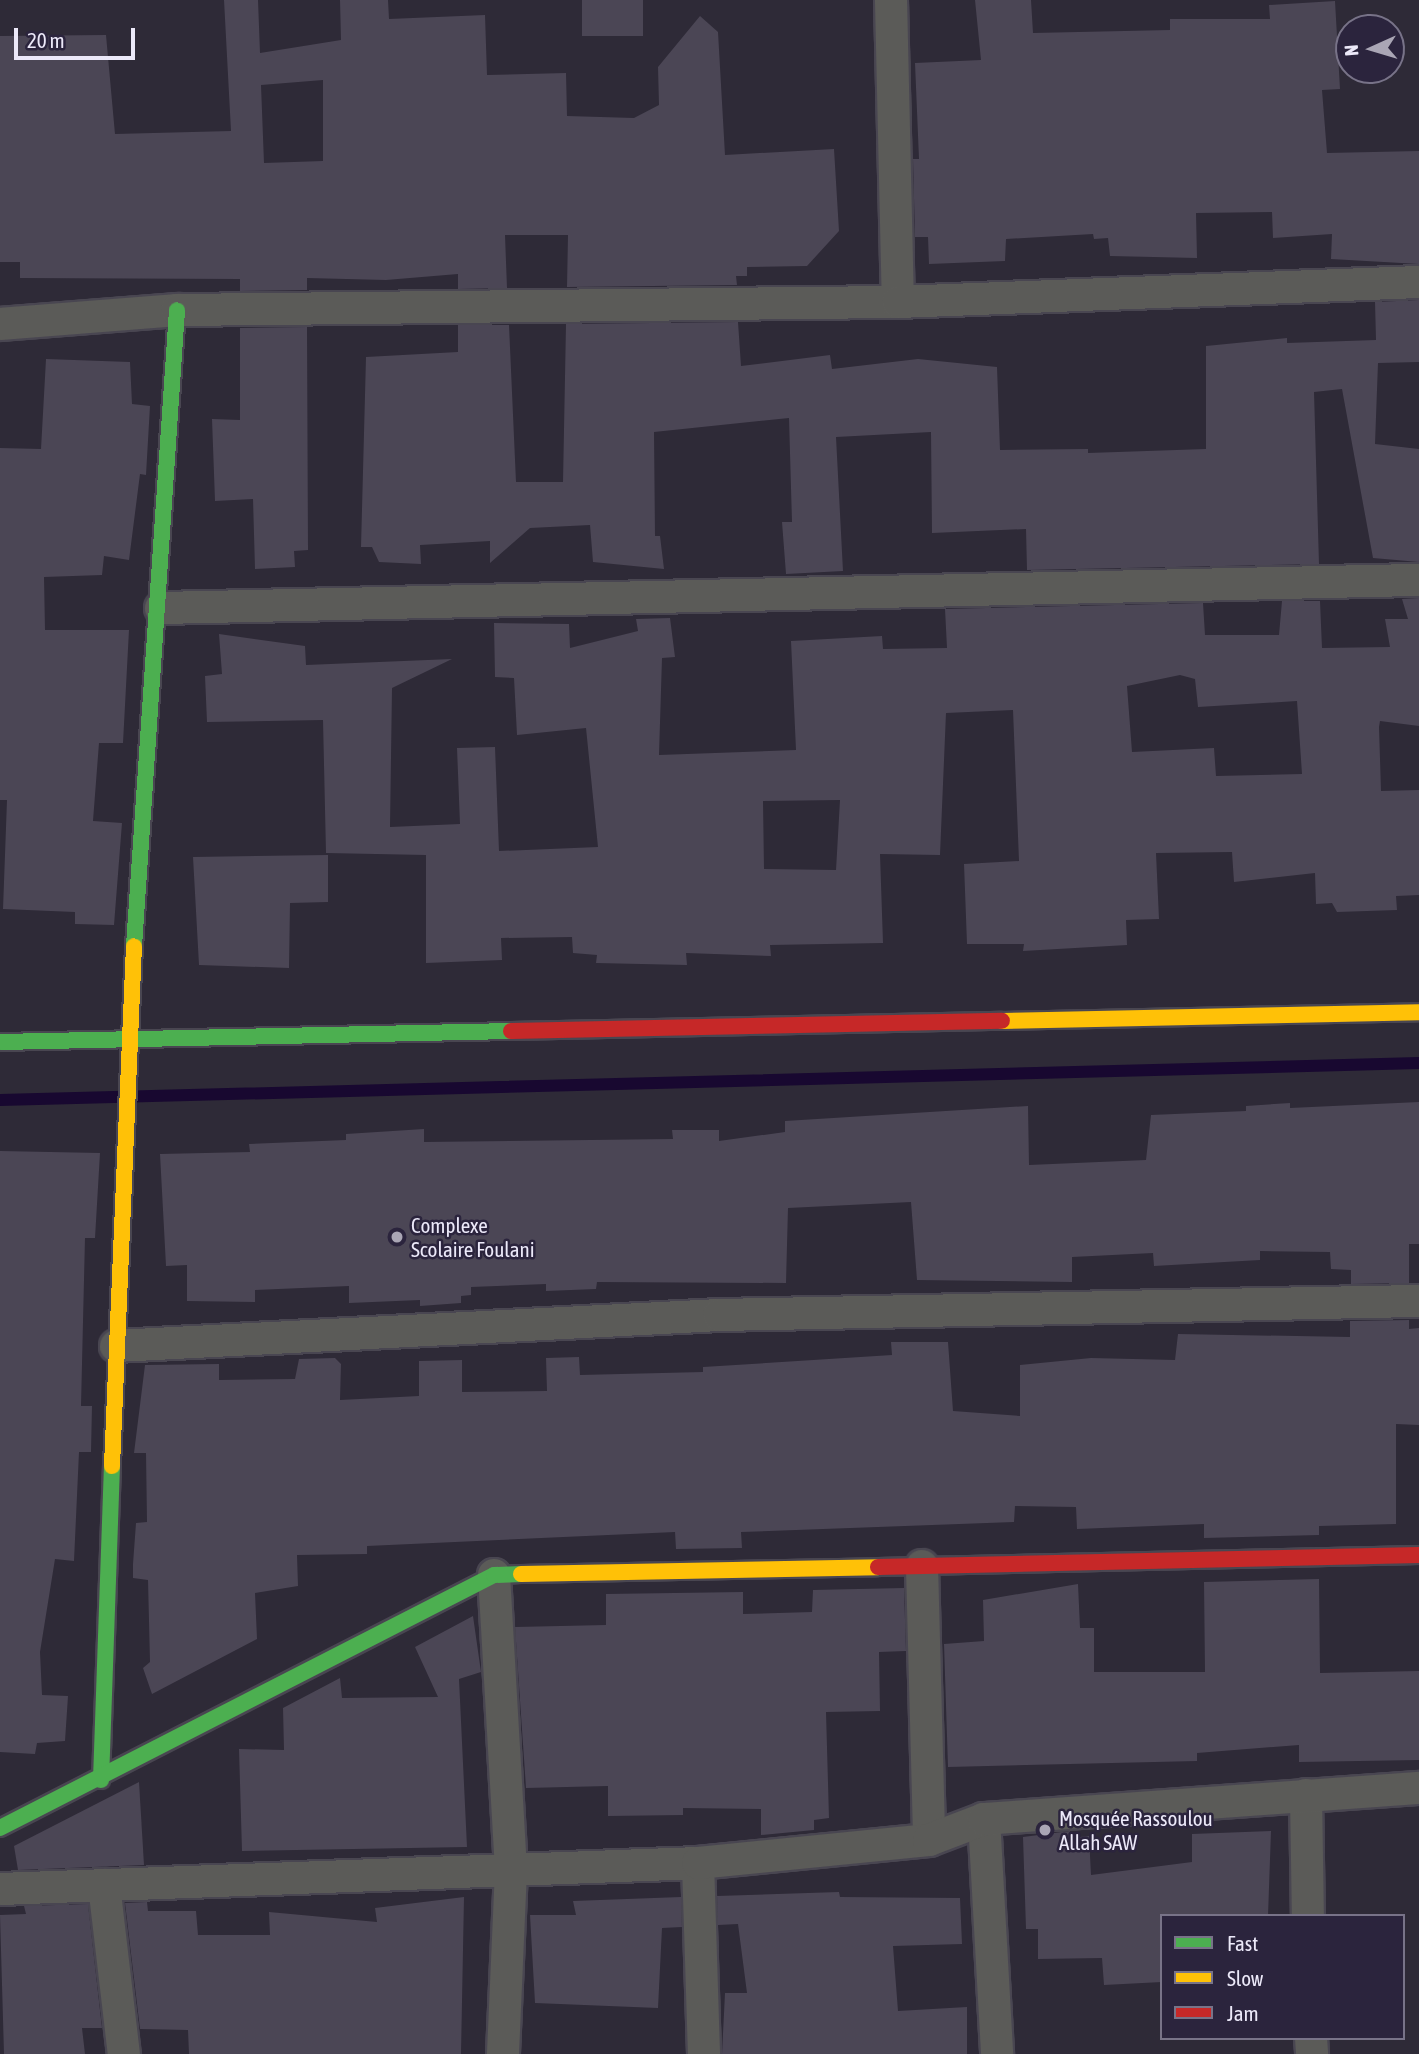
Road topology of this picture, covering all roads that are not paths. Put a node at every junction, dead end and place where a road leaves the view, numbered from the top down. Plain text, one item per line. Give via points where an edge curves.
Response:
1 (891, 0) edge
2 (1419, 282) edge
3 (898, 302) junction
4 (177, 310) junction
5 (0, 324) edge
6 (1419, 580) edge
7 (161, 608) junction
8 (1419, 1012) edge
9 (127, 1039) junction
10 (0, 1042) edge
11 (1419, 1301) edge
12 (116, 1346) junction
13 (1419, 1555) edge
14 (922, 1566) junction
15 (494, 1575) junction
16 (101, 1780) junction
17 (1419, 1788) edge
18 (1306, 1795) junction
19 (984, 1819) junction
20 (0, 1828) edge
21 (929, 1840) junction
22 (698, 1863) junction
23 (511, 1870) junction
24 (104, 1885) junction
25 (0, 1889) edge
26 (1308, 1914) edge
27 (124, 2054) edge
28 (503, 2054) edge
29 (704, 2054) edge
30 (997, 2054) edge

1 - 3 street
2 - 3 street
3 - 4 street
4 - 5 street
4 - 7 street
6 - 7 street
7 - 9 street
8 - 9 street
9 - 10 street
9 - 12 street
11 - 12 street via 719,1315
12 - 16 street
13 - 14 street
14 - 15 street
14 - 21 street
15 - 16 street
15 - 23 street
16 - 20 street
17 - 18 street
18 - 19 street
18 - 26 street
19 - 21 street
19 - 30 street
21 - 22 street
22 - 23 street
22 - 29 street
23 - 24 street
23 - 28 street
24 - 25 street
24 - 27 street

